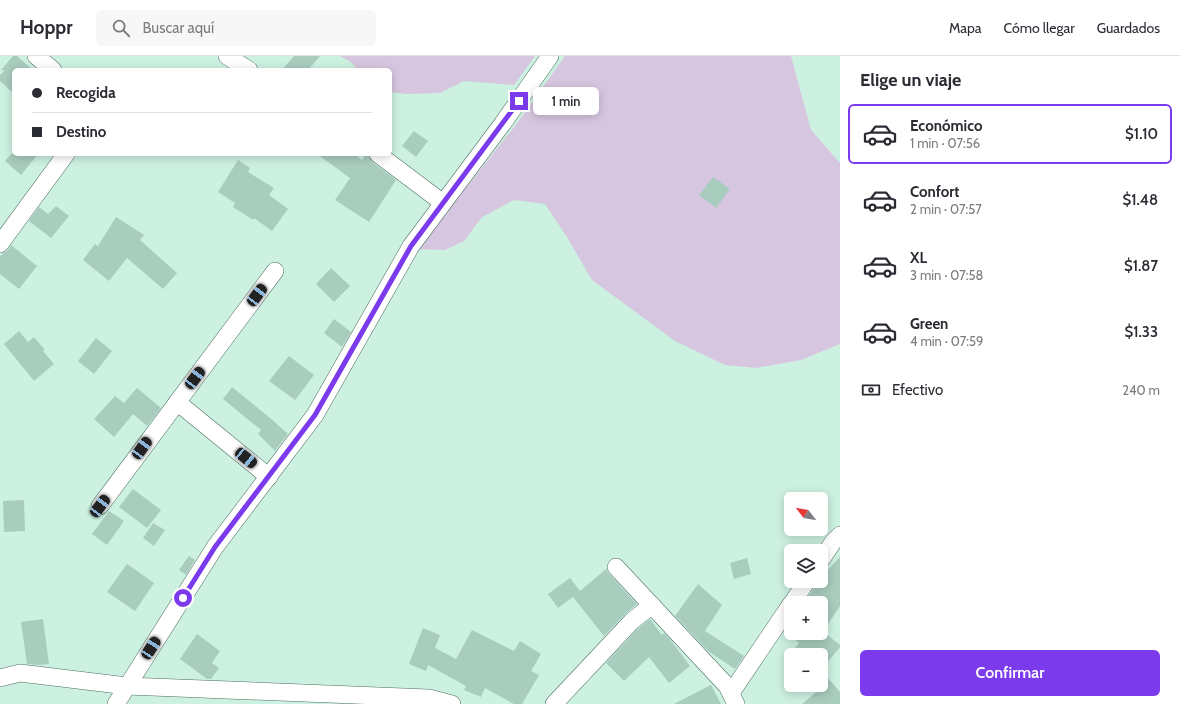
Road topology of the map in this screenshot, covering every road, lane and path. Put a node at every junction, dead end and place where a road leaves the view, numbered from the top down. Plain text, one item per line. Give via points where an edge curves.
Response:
1 (36, 56) edge
2 (227, 56) edge
3 (550, 56) edge
4 (51, 68) edge
5 (246, 68) edge
6 (65, 156) edge
7 (381, 156) edge
8 (443, 203) junction
9 (0, 244) edge
10 (275, 271) dead end
11 (177, 402) junction
12 (269, 477) junction
13 (100, 506) dead end
14 (838, 542) edge
15 (828, 553) edge
16 (616, 567) dead end
17 (652, 605) junction
18 (784, 617) edge
19 (0, 678) edge
20 (127, 686) junction
21 (733, 699) edge
22 (564, 700) edge
23 (116, 704) edge
24 (452, 704) edge

1 - 4 street
2 - 5 street
3 - 8 street
6 - 9 street
7 - 8 street
8 - 12 street via 411,246 315,415
10 - 11 street
11 - 12 street
11 - 13 street
12 - 20 street via 215,547
14 - 15 street
16 - 17 street
17 - 21 street via 727,686
17 - 22 street via 632,621
18 - 21 street
19 - 20 street via 20,673
20 - 23 street
20 - 24 street via 429,698

